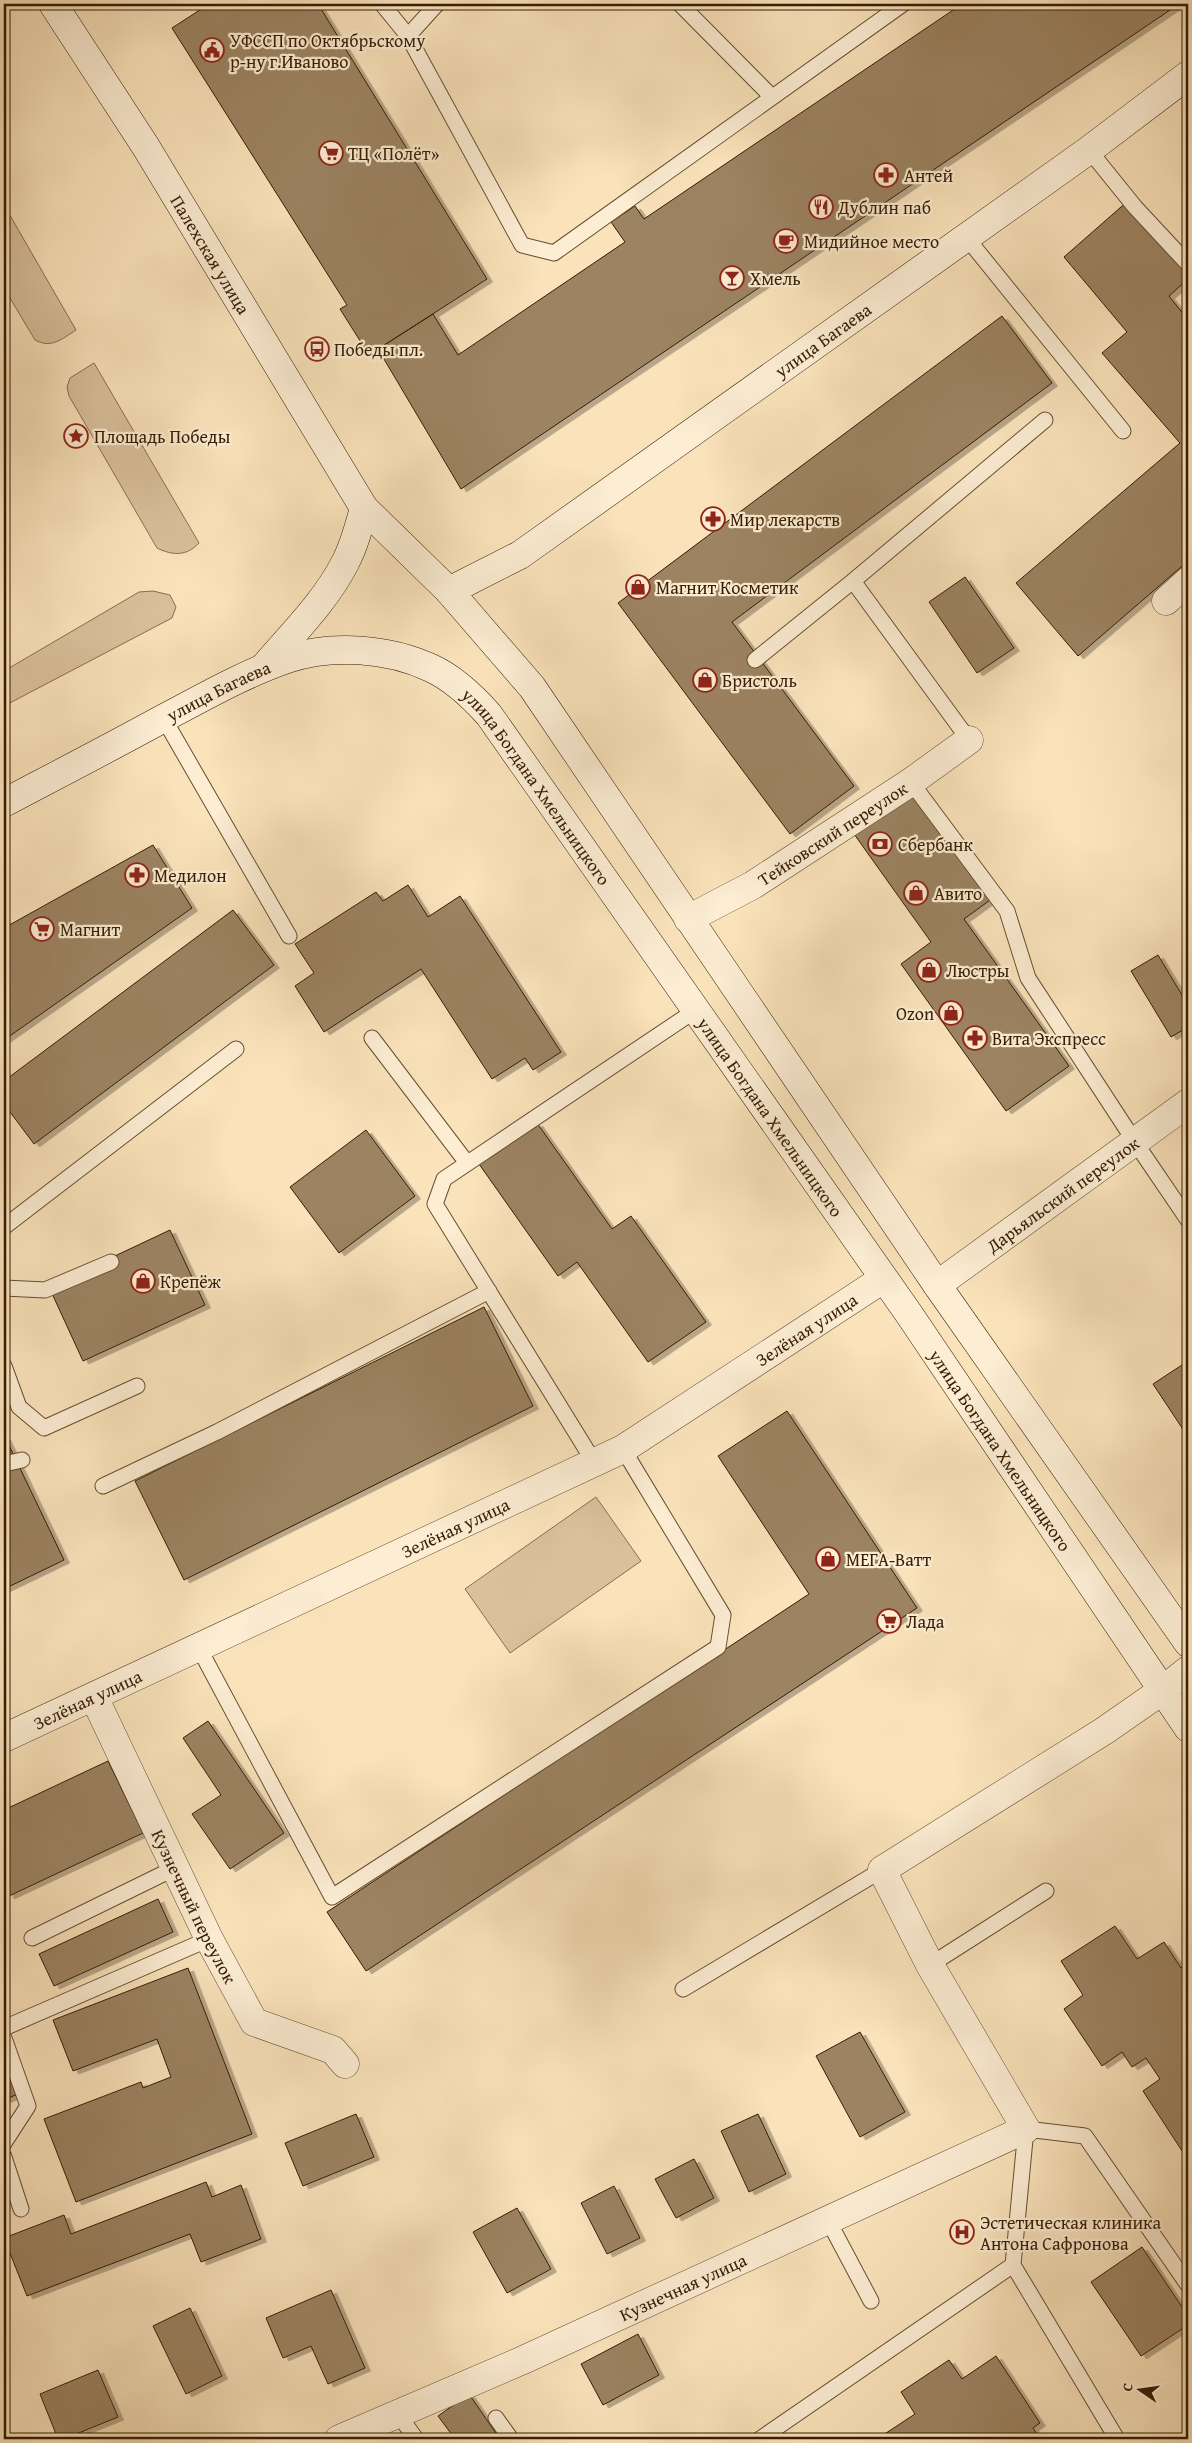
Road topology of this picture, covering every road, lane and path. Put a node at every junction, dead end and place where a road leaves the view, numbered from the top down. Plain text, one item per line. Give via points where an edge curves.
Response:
1 (53, 4) edge
2 (382, 4) edge
3 (437, 4) edge
4 (680, 4) edge
5 (903, 4) edge
6 (408, 36) junction
7 (1188, 75) edge
8 (772, 97) junction
9 (1089, 150) junction
10 (966, 237) junction
11 (1188, 264) edge
12 (1045, 420) dead end
13 (1124, 431) dead end
14 (364, 508) junction
15 (853, 581) junction
16 (1188, 581) edge
17 (449, 591) junction
18 (1166, 601) dead end
19 (755, 660) dead end
20 (262, 669) junction
21 (164, 719) junction
22 (969, 740) joint
23 (911, 782) junction
24 (4, 803) edge
25 (688, 919) junction
26 (289, 936) dead end
27 (696, 1010) junction
28 (372, 1038) dead end
29 (236, 1049) dead end
30 (1188, 1104) edge
31 (1135, 1142) junction
32 (467, 1163) junction
33 (1188, 1220) edge
34 (4, 1227) edge
35 (111, 1262) dead end
36 (884, 1279) junction
37 (937, 1285) junction
38 (4, 1288) edge
39 (489, 1291) junction
40 (4, 1366) edge
41 (137, 1386) dead end
42 (623, 1448) junction
43 (22, 1460) dead end
44 (594, 1462) junction
45 (4, 1464) edge
46 (103, 1486) dead end
47 (1188, 1643) edge
48 (199, 1648) junction
49 (1188, 1670) edge
50 (1163, 1690) junction
51 (94, 1697) junction
52 (1188, 1728) edge
53 (4, 1738) edge
54 (175, 1868) junction
55 (882, 1870) junction
56 (1046, 1891) dead end
57 (32, 1938) dead end
58 (209, 1938) junction
59 (930, 1965) junction
60 (683, 1989) dead end
61 (4, 2028) edge
62 (4, 2038) edge
63 (346, 2064) dead end
64 (1026, 2129) junction
65 (4, 2143) edge
66 (4, 2156) edge
67 (21, 2209) dead end
68 (828, 2220) junction
69 (1013, 2265) junction
70 (1188, 2285) edge
71 (871, 2301) dead end
72 (398, 2414) junction
73 (496, 2418) dead end
74 (339, 2439) edge
75 (416, 2439) edge
76 (511, 2439) edge
77 (760, 2439) edge
78 (1117, 2439) edge

1 - 14 street, Палехская улица via 146,147
2 - 6 lane
3 - 6 lane
4 - 8 lane
5 - 8 lane
6 - 8 lane via 522,245 554,253
7 - 9 street, улица Багаева
9 - 10 street, улица Багаева
9 - 11 lane via 1135,207
10 - 13 lane
10 - 17 street, улица Багаева via 520,555
12 - 15 lane
14 - 17 street
14 - 20 street, улица Багаева via 353,545 331,588
15 - 19 lane
15 - 22 lane
16 - 18 street
17 - 25 street via 532,687
20 - 21 street, улица Багаева
20 - 27 street, улица Богдана Хмельницкого via 316,652 354,651 403,658 432,668 458,685 490,715
21 - 24 street, улица Багаева
21 - 26 lane
22 - 23 street, Тейковский переулок
23 - 25 street, Тейковский переулок via 754,886
23 - 31 lane via 1007,911 1028,978
25 - 37 street
27 - 32 lane
27 - 36 street, улица Богдана Хмельницкого
28 - 32 lane
29 - 34 lane
30 - 31 street, Дарьяльский переулок
31 - 33 lane
31 - 37 street, Дарьяльский переулок
32 - 39 lane via 444,1179 435,1204
35 - 38 lane via 45,1290
36 - 42 street, Зелёная улица
36 - 50 street, улица Богдана Хмельницкого
37 - 47 street
39 - 44 lane
39 - 46 lane via 217,1432
40 - 41 lane via 19,1408 44,1428
42 - 44 street, Зелёная улица
42 - 48 lane via 723,1615 718,1647 332,1897
43 - 45 lane
44 - 48 street, Зелёная улица
48 - 51 street, Зелёная улица
49 - 50 street
50 - 52 street, улица Богдана Хмельницкого
50 - 55 street
51 - 53 street, Зелёная улица
51 - 54 street, Кузнечный переулок
54 - 57 lane
54 - 58 street, Кузнечный переулок
55 - 59 street
55 - 60 lane
56 - 59 lane
58 - 61 lane
58 - 63 street, Кузнечный переулок via 254,2022 333,2050
59 - 64 street
62 - 65 lane via 28,2106
64 - 68 street, Кузнечная улица
64 - 69 lane
64 - 70 lane via 1085,2136
66 - 67 lane
68 - 71 lane
68 - 72 street, Кузнечная улица
69 - 77 lane
69 - 78 lane
72 - 74 street, Кузнечная улица
72 - 75 lane
73 - 76 lane

